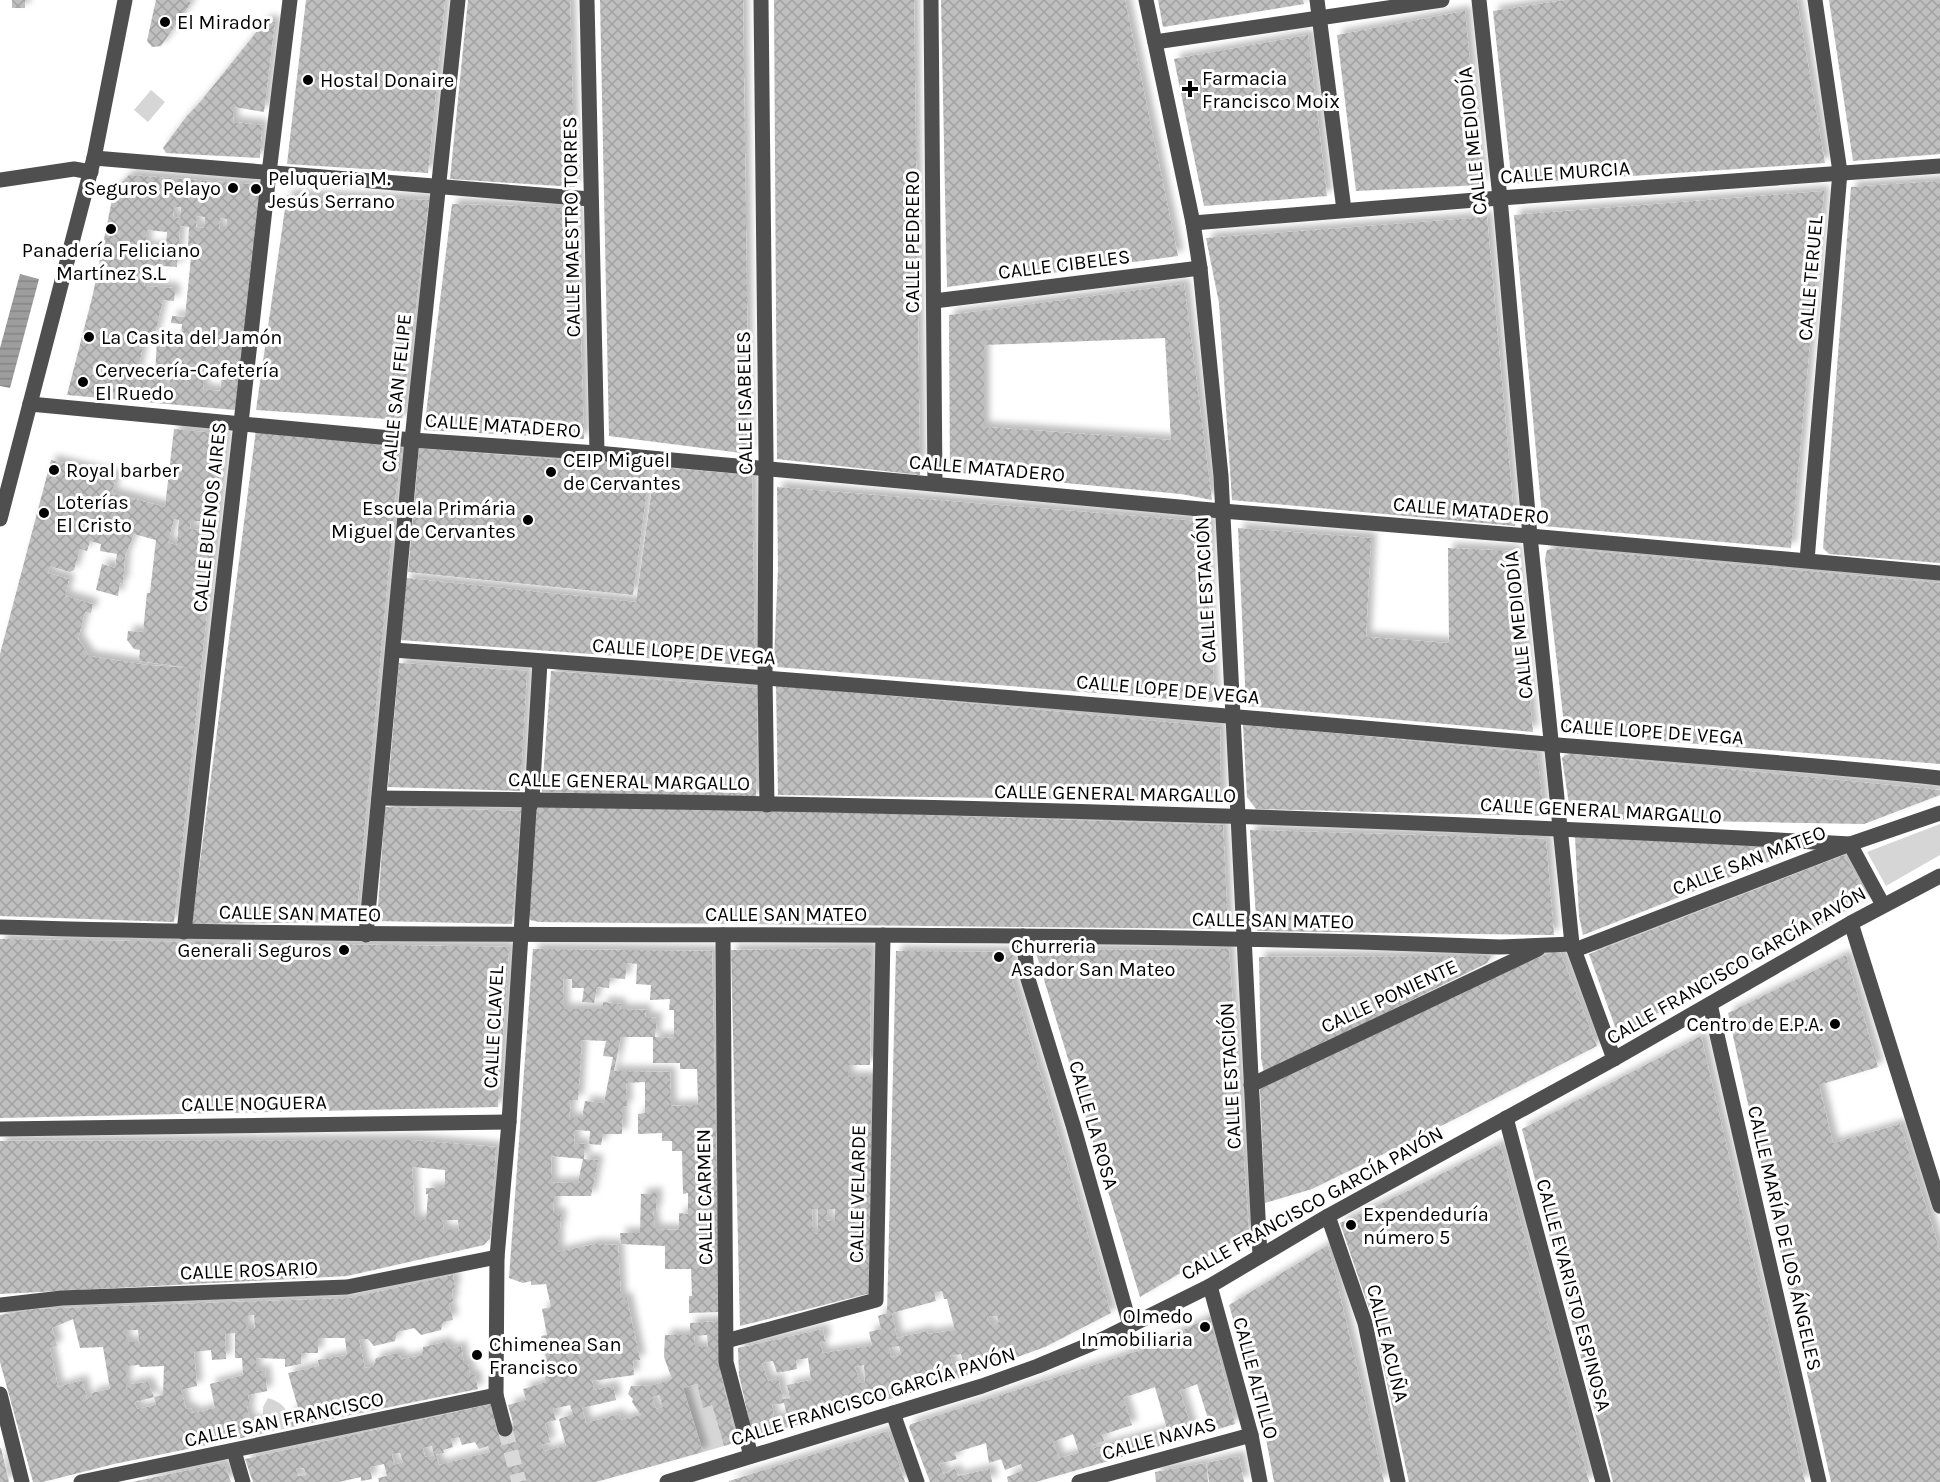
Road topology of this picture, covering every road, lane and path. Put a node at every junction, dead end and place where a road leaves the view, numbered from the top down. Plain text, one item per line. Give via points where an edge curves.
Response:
1 (124, 0) edge
2 (290, 0) edge
3 (458, 0) edge
4 (587, 0) edge
5 (760, 0) edge
6 (931, 0) edge
7 (1146, 0) edge
8 (1317, 0) edge
9 (1442, 0) edge
10 (1479, 0) edge
11 (1815, 0) edge
12 (1319, 18) junction
13 (1155, 42) junction
14 (93, 165) junction
15 (1940, 166) edge
16 (1840, 172) junction
17 (269, 174) junction
18 (0, 180) edge
19 (439, 188) junction
20 (1500, 198) junction
21 (591, 199) junction
22 (1344, 210) junction
23 (1193, 223) junction
24 (1200, 268) junction
25 (934, 301) junction
26 (30, 404) junction
27 (241, 423) junction
28 (412, 440) junction
29 (597, 453) junction
30 (766, 469) junction
31 (935, 484) junction
32 (1222, 511) junction
33 (0, 519) edge
34 (1530, 536) junction
35 (1807, 560) junction
36 (1940, 573) edge
37 (393, 650) junction
38 (540, 662) junction
39 (765, 677) junction
40 (1233, 716) junction
41 (1553, 745) junction
42 (1940, 778) edge
43 (379, 798) junction
44 (532, 799) junction
45 (768, 805) junction
46 (1940, 813) edge
47 (1238, 817) junction
48 (1561, 828) junction
49 (1850, 844) junction
50 (1940, 876) edge
51 (1883, 905) junction
52 (1851, 923) junction
53 (0, 927) edge
54 (184, 932) junction
55 (520, 933) junction
56 (366, 935) junction
57 (723, 935) junction
58 (883, 935) junction
59 (1023, 936) junction
60 (1244, 940) junction
61 (1545, 946) junction
62 (1574, 947) junction
63 (1710, 1004) junction
64 (1614, 1059) junction
65 (1251, 1085) junction
66 (1506, 1118) junction
67 (509, 1122) junction
68 (0, 1129) edge
69 (1940, 1206) edge
70 (1328, 1216) junction
71 (1260, 1256) junction
72 (497, 1257) junction
73 (1210, 1286) junction
74 (0, 1305) edge
75 (1130, 1325) junction
76 (726, 1341) junction
77 (0, 1394) edge
78 (496, 1395) junction
79 (893, 1413) junction
80 (505, 1429) tunnel mouth
81 (1251, 1435) junction
82 (234, 1451) junction
83 (751, 1456) junction
84 (22, 1482) edge
85 (81, 1482) edge
86 (243, 1482) edge
87 (667, 1482) edge
88 (917, 1482) edge
89 (1079, 1482) edge
90 (1260, 1482) edge
91 (1398, 1482) edge
92 (1603, 1482) edge
93 (1819, 1482) edge

1 - 14 street
2 - 17 street, CALLE BUENOS AIRES
3 - 19 street, CALLE SAN FELIPE
4 - 21 street, CALLE MAESTRO TORRES
5 - 30 street, CALLE ISABELES
6 - 25 street, CALLE PEDRERO
7 - 13 street, CALLE ESTACIÓN
8 - 12 street
9 - 12 street
10 - 20 street, CALLE MEDIODÍA
11 - 16 street, CALLE TERUEL
12 - 13 street
12 - 22 street
13 - 23 street, CALLE ESTACIÓN
14 - 17 street
14 - 18 street
14 - 26 street
15 - 16 street, CALLE MURCIA
16 - 20 street, CALLE MURCIA
16 - 35 street, CALLE TERUEL
17 - 19 street
17 - 27 street, CALLE BUENOS AIRES
19 - 21 street
19 - 28 street, CALLE SAN FELIPE
20 - 22 street, CALLE MURCIA
20 - 34 street, CALLE MEDIODÍA
21 - 29 street, CALLE MAESTRO TORRES
22 - 23 street, CALLE MURCIA
23 - 24 street, CALLE ESTACIÓN
24 - 25 street, CALLE CIBELES
24 - 32 street, CALLE ESTACIÓN
25 - 31 street, CALLE PEDRERO
26 - 27 street, CALLE MATADERO
26 - 33 street
27 - 28 street, CALLE MATADERO
27 - 54 street, CALLE BUENOS AIRES
28 - 29 street, CALLE MATADERO
28 - 37 street, CALLE SAN FELIPE
29 - 30 street, CALLE MATADERO
30 - 31 street, CALLE MATADERO
30 - 39 street, CALLE ISABELES
31 - 32 street, CALLE MATADERO
32 - 34 street, CALLE MATADERO
32 - 40 street, CALLE ESTACIÓN
34 - 35 street, CALLE MATADERO
34 - 41 street, CALLE MEDIODÍA
35 - 36 street, CALLE MATADERO
37 - 38 street, CALLE LOPE DE VEGA
37 - 43 street, CALLE SAN FELIPE
38 - 39 street, CALLE LOPE DE VEGA
38 - 44 street, CALLE CLAVEL
39 - 40 street, CALLE LOPE DE VEGA
39 - 45 street, CALLE ISABELES
40 - 41 street, CALLE LOPE DE VEGA
40 - 47 street, CALLE ESTACIÓN
41 - 42 street, CALLE LOPE DE VEGA
41 - 48 street, CALLE MEDIODÍA
43 - 44 street, CALLE GENERAL MARGALLO
43 - 56 street, CALLE SAN FELIPE
44 - 45 street, CALLE GENERAL MARGALLO
44 - 55 street, CALLE CLAVEL
45 - 47 street, CALLE GENERAL MARGALLO
46 - 49 street, CALLE SAN MATEO
47 - 48 street, CALLE GENERAL MARGALLO
47 - 60 street, CALLE ESTACIÓN
48 - 49 street, CALLE GENERAL MARGALLO
48 - 62 street, CALLE MEDIODÍA
49 - 51 street
49 - 62 street, CALLE SAN MATEO
50 - 51 street, CALLE FRANCISCO GARCÍA PAVÓN
51 - 52 street, CALLE FRANCISCO GARCÍA PAVÓN
52 - 63 street, CALLE FRANCISCO GARCÍA PAVÓN
52 - 69 street
53 - 54 street, CALLE SAN MATEO
54 - 56 street, CALLE SAN MATEO
55 - 56 street, CALLE SAN MATEO
55 - 57 street, CALLE SAN MATEO
55 - 67 street, CALLE CLAVEL
57 - 58 street, CALLE SAN MATEO
57 - 76 street, CALLE CARMEN
58 - 59 street, CALLE SAN MATEO
58 - 76 street, CALLE VELARDE via 876,1299
59 - 60 street, CALLE SAN MATEO
59 - 75 street, CALLE LA ROSA via 1028,979
60 - 61 street, CALLE SAN MATEO
60 - 65 street, CALLE ESTACIÓN
61 - 62 street, CALLE SAN MATEO
61 - 65 street, CALLE PONIENTE
62 - 64 street, CALLE MEDIODÍA
63 - 64 street, CALLE FRANCISCO GARCÍA PAVÓN
63 - 93 street, CALLE MARÍA DE LOS ÁNGELES
64 - 66 street, CALLE FRANCISCO GARCÍA PAVÓN
65 - 71 street, CALLE ESTACIÓN
66 - 70 street, CALLE FRANCISCO GARCÍA PAVÓN
66 - 92 street, CALLE EVARISTO ESPINOSA
67 - 68 street, CALLE NOGUERA
67 - 72 street, CALLE CLAVEL
70 - 71 street, CALLE FRANCISCO GARCÍA PAVÓN
70 - 91 street, CALLE ACUÑA via 1365,1323
71 - 73 street, CALLE FRANCISCO GARCÍA PAVÓN
72 - 74 street, CALLE ROSARIO via 347,1287 62,1298
72 - 78 street, CALLE CLAVEL
73 - 75 street, CALLE FRANCISCO GARCÍA PAVÓN
73 - 81 street, CALLE ALTILLO
75 - 79 street, CALLE FRANCISCO GARCÍA PAVÓN via 1038,1366
76 - 83 street, CALLE CARMEN via 726,1362
77 - 84 street
78 - 80 street, CALLE CLAVEL
78 - 82 street, CALLE SAN FRANCISCO
79 - 83 street, CALLE FRANCISCO GARCÍA PAVÓN
79 - 88 street
81 - 89 street, CALLE NAVAS via 1141,1473
81 - 90 street, CALLE ALTILLO
82 - 85 street, CALLE SAN FRANCISCO
82 - 86 street
83 - 87 street, CALLE FRANCISCO GARCÍA PAVÓN

